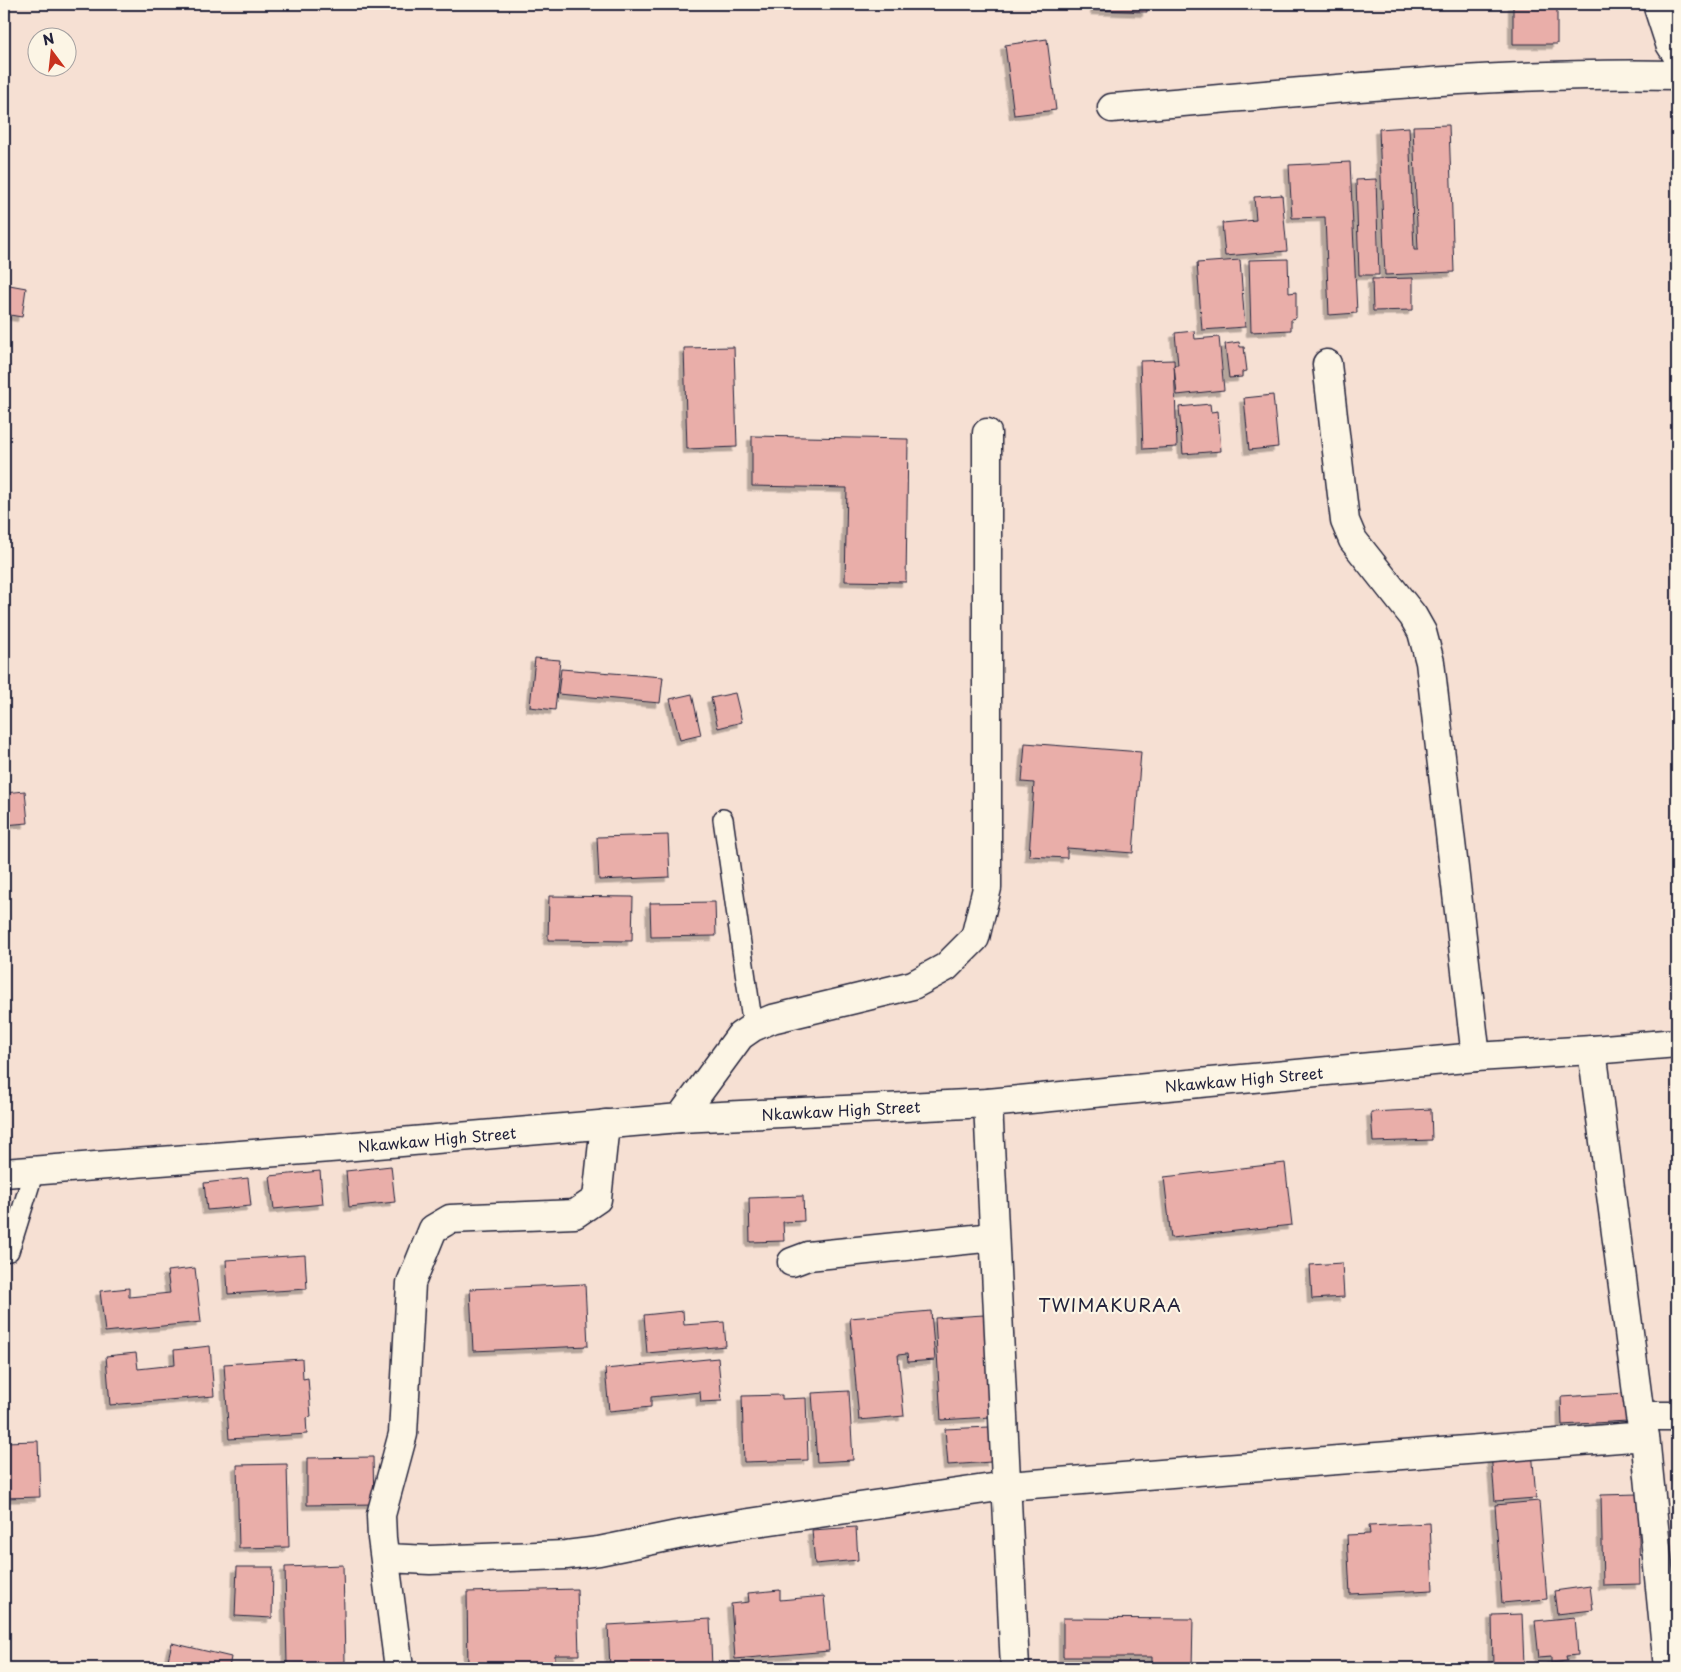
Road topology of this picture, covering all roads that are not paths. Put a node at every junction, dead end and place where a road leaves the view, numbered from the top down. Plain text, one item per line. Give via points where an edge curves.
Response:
1 (1656, 4) edge
2 (1677, 55) edge
3 (1677, 76) edge
4 (1112, 108) dead end
5 (1327, 364) dead end
6 (987, 434) dead end
7 (722, 819) dead end
8 (753, 1027) junction
9 (1677, 1043) edge
10 (1592, 1050) junction
11 (1476, 1057) junction
12 (988, 1103) junction
13 (680, 1118) junction
14 (605, 1124) junction
15 (34, 1170) junction
16 (4, 1173) edge
17 (994, 1237) junction
18 (4, 1252) edge
19 (792, 1262) dead end
20 (1677, 1416) edge
21 (1643, 1426) junction
22 (1006, 1486) junction
23 (386, 1558) junction
24 (399, 1668) edge
25 (1015, 1668) edge
26 (1668, 1668) edge

1 - 2 street
3 - 4 street via 1607,74 1462,80
5 - 11 street via 1345,521 1352,540 1413,616 1422,632 1430,662
6 - 8 street via 987,888 975,938 946,967 913,985 772,1019
7 - 8 lane
8 - 13 street via 740,1036
9 - 10 street, Nkawkaw High Street
10 - 11 street, Nkawkaw High Street
10 - 21 street
11 - 12 street, Nkawkaw High Street
12 - 13 street, Nkawkaw High Street
12 - 17 street
13 - 14 street, Nkawkaw High Street
14 - 15 street, Nkawkaw High Street
14 - 23 street via 597,1199 575,1214 450,1219 433,1229 411,1283 403,1434 381,1515
15 - 16 street, Nkawkaw High Street
15 - 18 lane via 9,1250
17 - 19 street via 808,1256
17 - 22 street
20 - 21 street
21 - 22 street
21 - 26 street
22 - 23 street via 749,1523 566,1555 430,1560
22 - 25 street
23 - 24 street

